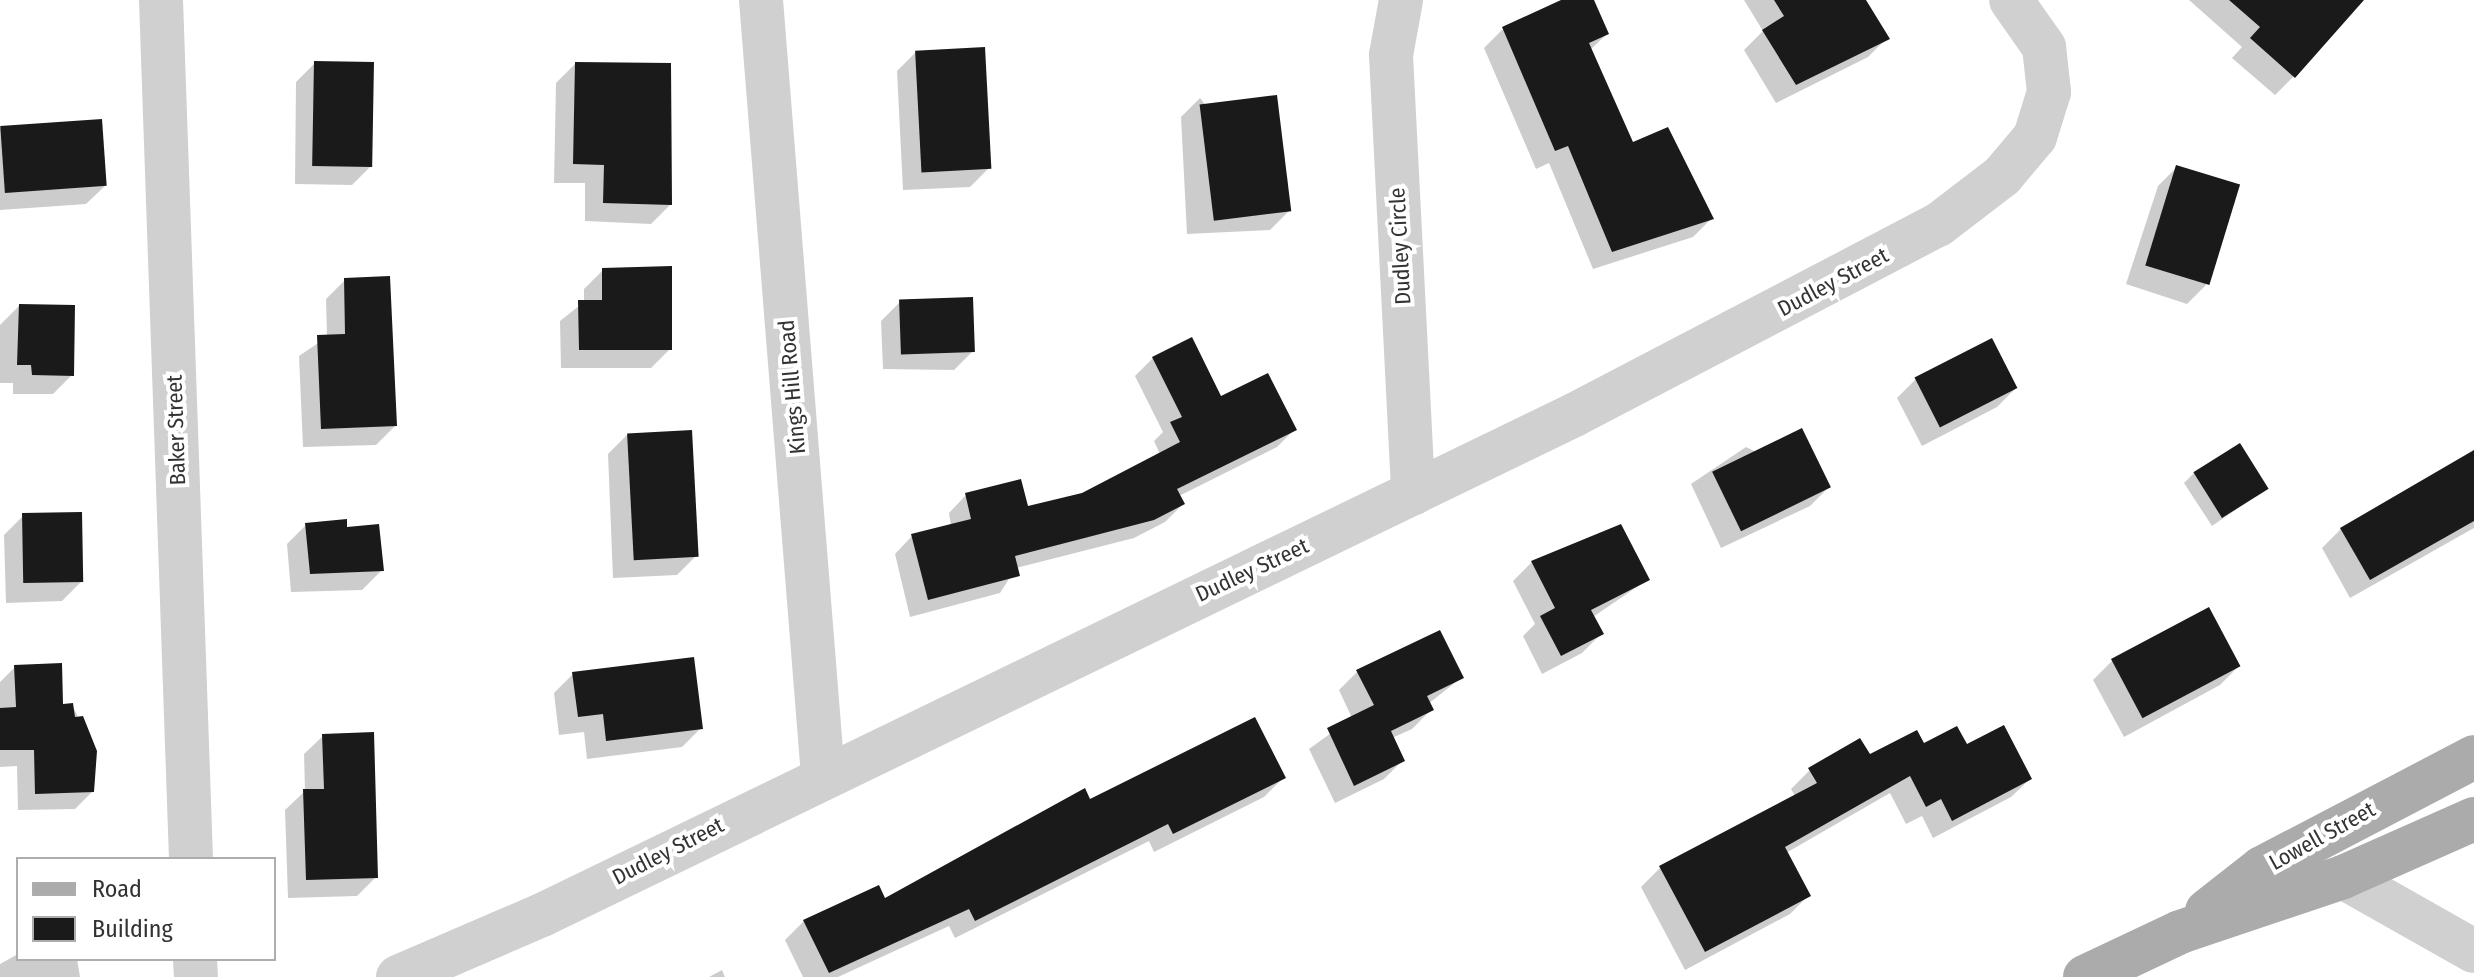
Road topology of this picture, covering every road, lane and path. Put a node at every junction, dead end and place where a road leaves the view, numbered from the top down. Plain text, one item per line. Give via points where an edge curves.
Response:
1 (161, 0) edge
2 (761, 0) edge
3 (1401, 0) edge
4 (2011, 0) edge
5 (1413, 493) junction
6 (2474, 757) edge
7 (823, 775) junction
8 (2474, 819) edge
9 (191, 857) edge
10 (2343, 877) junction
11 (2180, 932) junction
12 (2474, 951) edge
13 (398, 977) edge
14 (2085, 977) edge

1 - 9 street, Baker Street
2 - 7 street, Kings Hill Road
3 - 5 street, Dudley Circle via 1391,55
4 - 5 street, Dudley Street via 2044,47 2049,92 2035,137 2002,176 1938,225
5 - 7 street, Dudley Street
6 - 11 main road, Lowell Street via 2262,868
7 - 13 street, Dudley Street via 542,915
8 - 10 main road, Lowell Street
10 - 11 main road, Lowell Street
10 - 12 street
11 - 14 main road, Lowell Street

